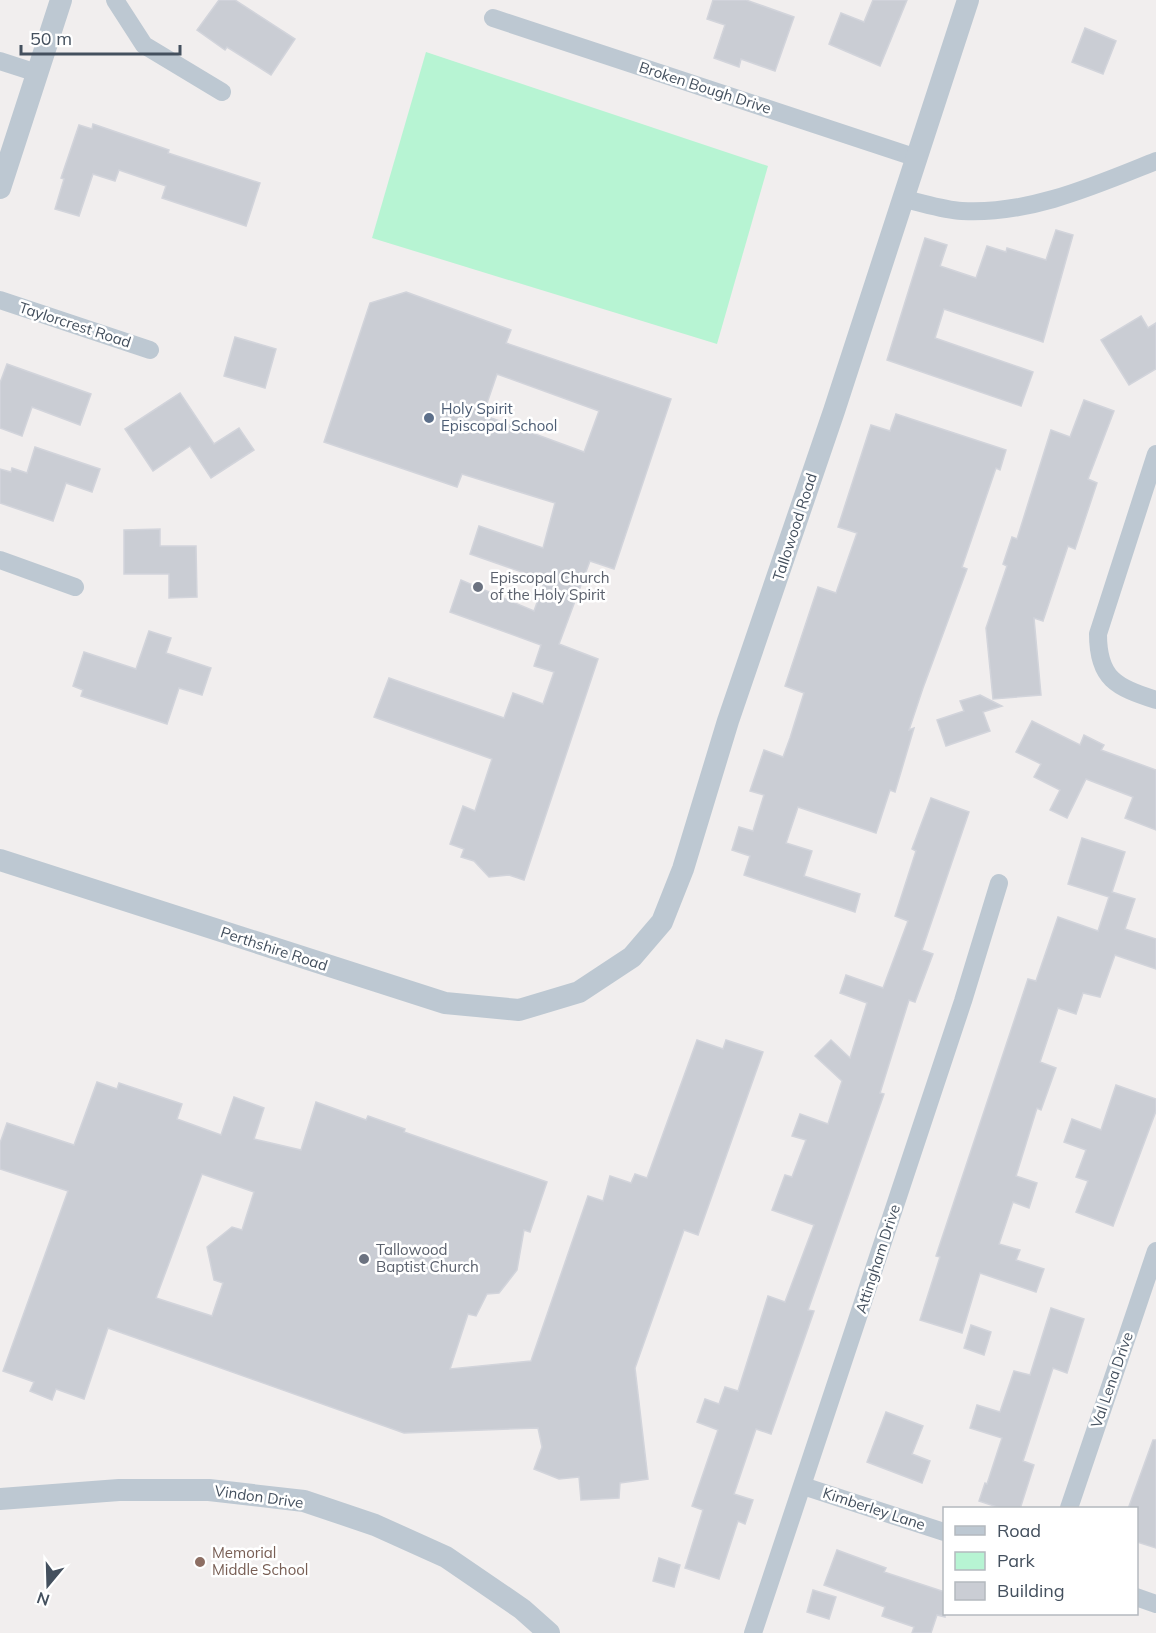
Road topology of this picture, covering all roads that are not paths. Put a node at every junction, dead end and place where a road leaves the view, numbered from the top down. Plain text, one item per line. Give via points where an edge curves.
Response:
1 (61, 0) edge
2 (115, 0) edge
3 (968, 0) edge
4 (493, 18) dead end
5 (0, 61) edge
6 (37, 73) junction
7 (222, 92) dead end
8 (917, 158) junction
9 (1156, 161) edge
10 (0, 189) edge
11 (904, 199) junction
12 (0, 300) edge
13 (150, 350) dead end
14 (1156, 454) edge
15 (0, 560) edge
16 (75, 587) dead end
17 (1156, 699) edge
18 (0, 860) edge
19 (999, 883) dead end
20 (552, 1000) joint
21 (1156, 1251) edge
22 (803, 1486) junction
23 (3, 1500) edge
24 (1070, 1507) edge
25 (943, 1531) edge
26 (1138, 1597) edge
27 (1156, 1604) edge
28 (549, 1633) edge
29 (753, 1633) edge

1 - 6 street
2 - 7 street via 144,45
3 - 8 street, Tallowood Road
4 - 8 street, Broken Bough Drive
5 - 6 street
6 - 10 street
8 - 11 street, Tallowood Road
9 - 11 street via 1086,189 1031,205 962,211
11 - 20 street, Tallowood Road via 728,721 683,869 662,922 632,957 579,992
12 - 13 street, Taylorcrest Road
14 - 17 street via 1098,634 1098,654 1104,671 1124,690
15 - 16 street
18 - 20 street, Perthshire Road via 445,1003 519,1010
19 - 22 street, Attingham Drive
21 - 24 street, Val Lena Drive
22 - 25 street, Kimberley Lane
22 - 29 street, Attingham Drive
23 - 28 street, Vindon Drive via 119,1490 209,1490 304,1501 375,1525 446,1557 522,1609
26 - 27 street

